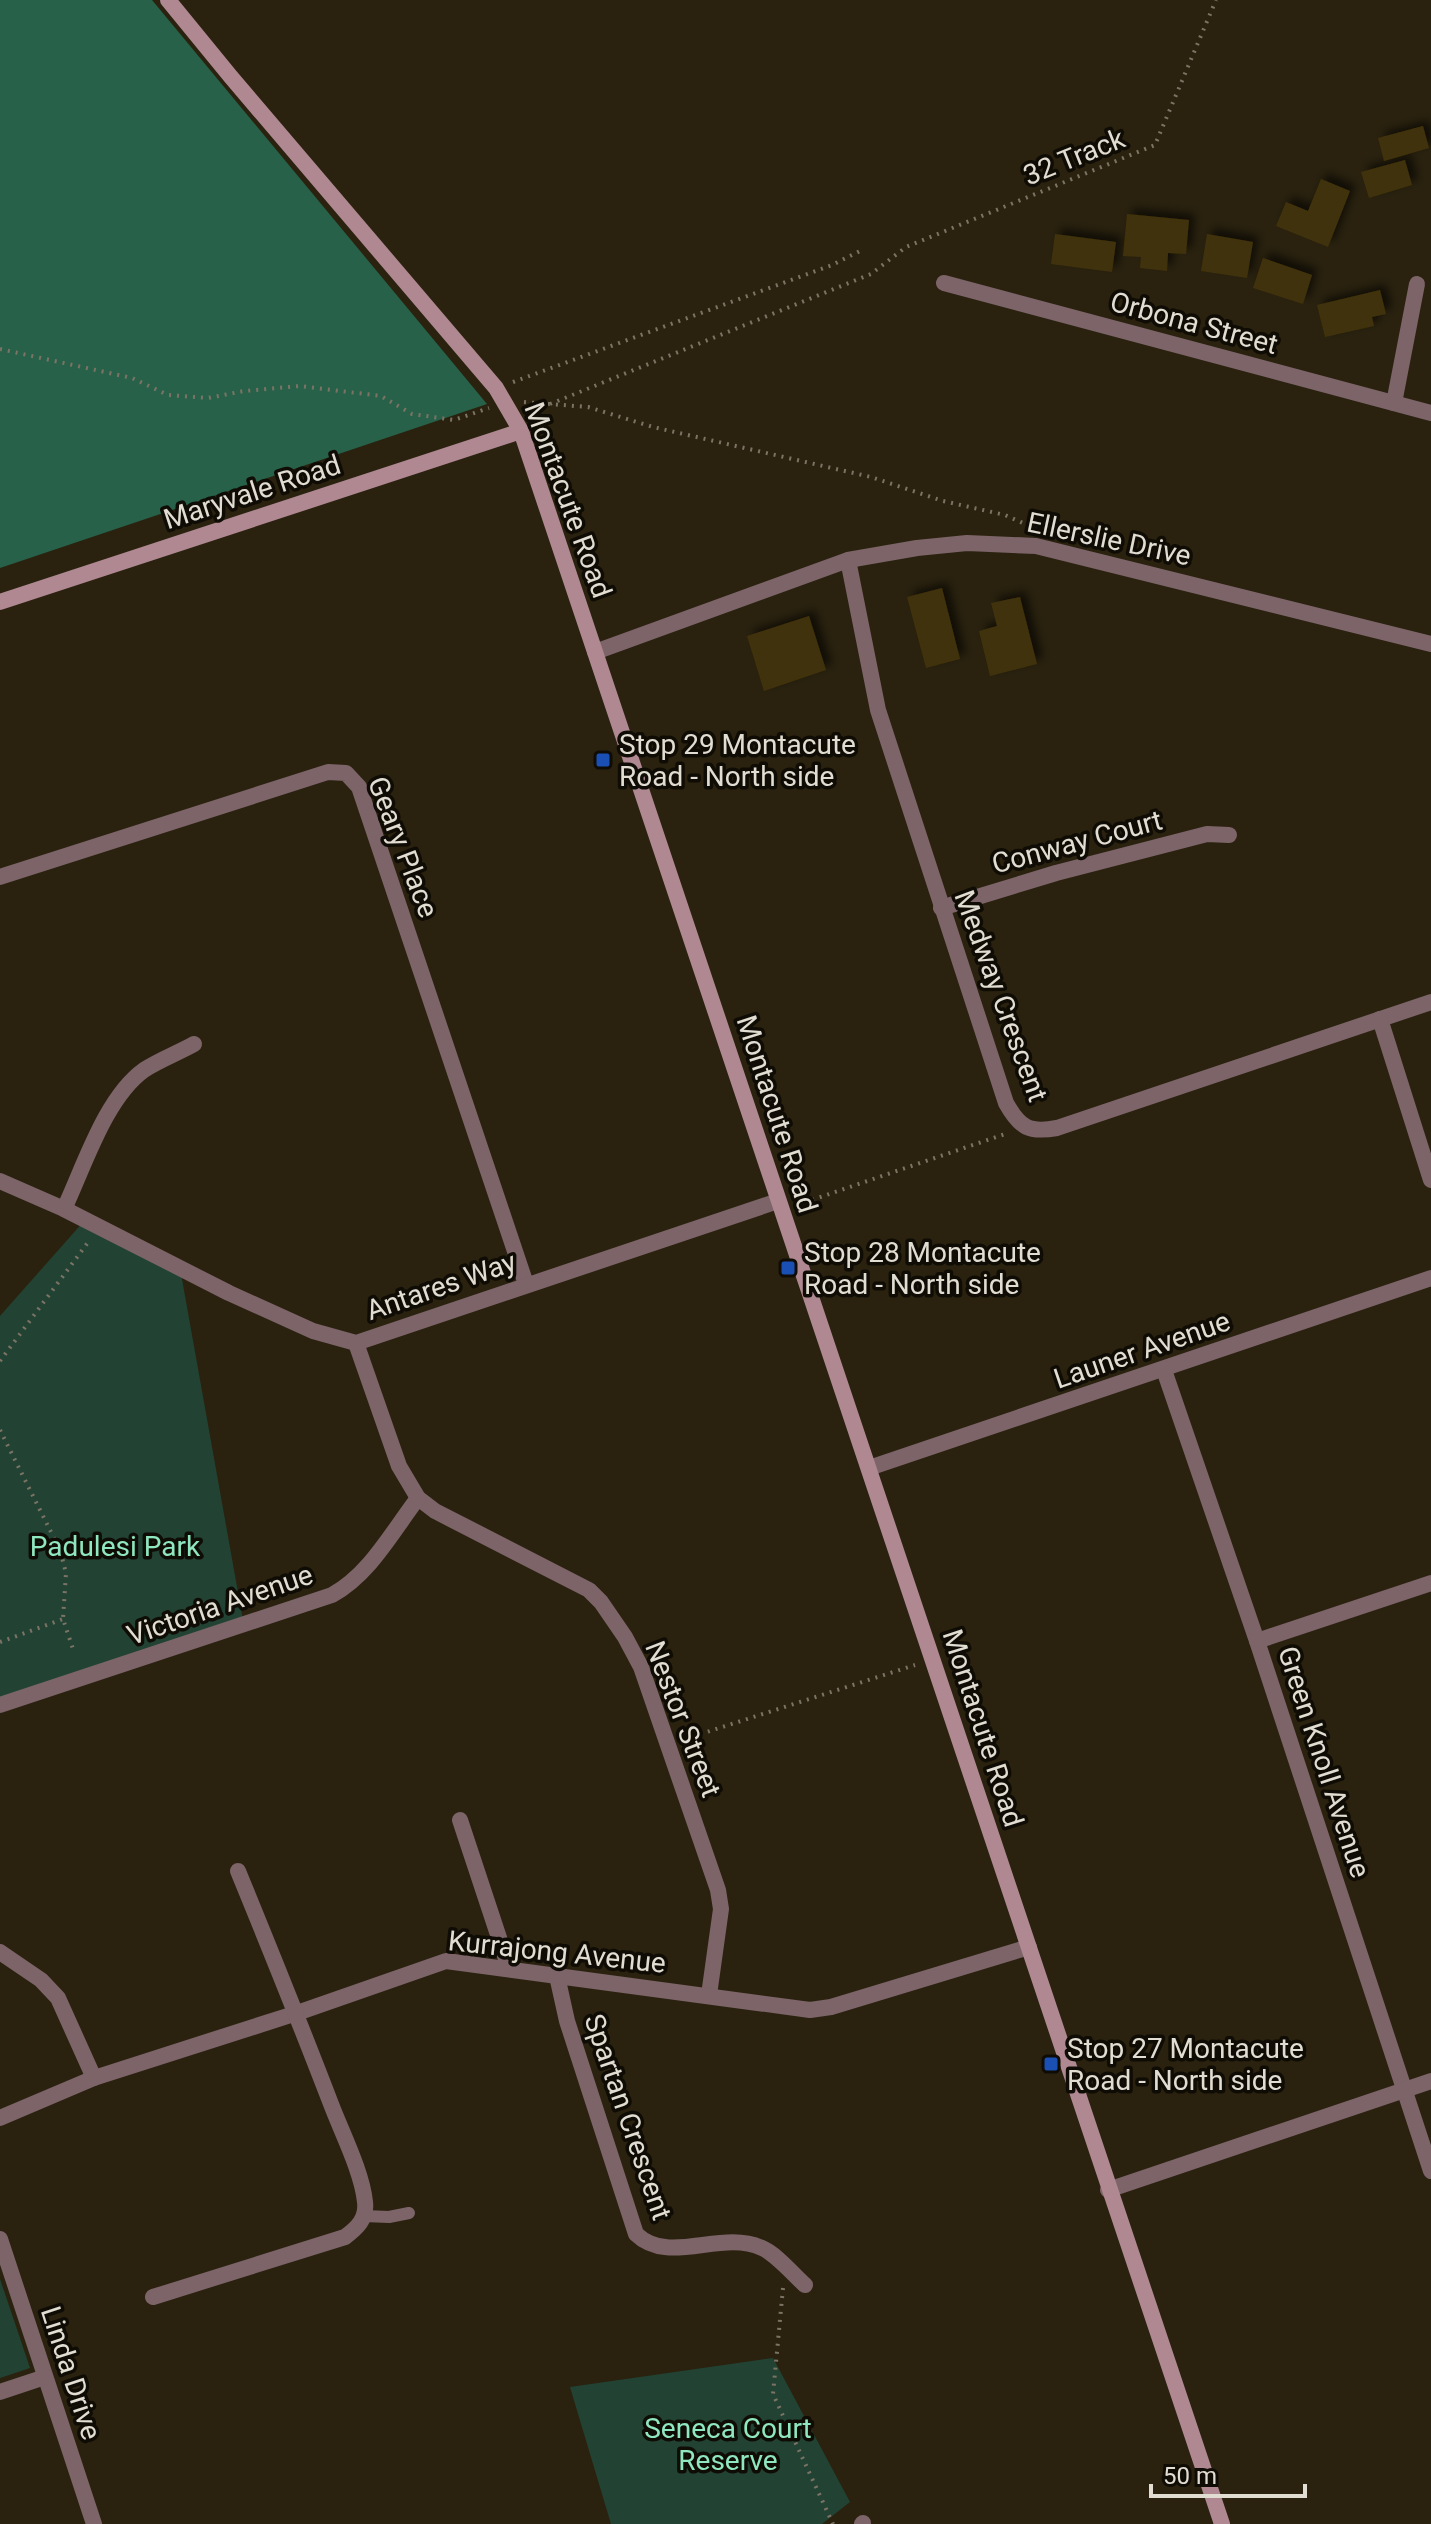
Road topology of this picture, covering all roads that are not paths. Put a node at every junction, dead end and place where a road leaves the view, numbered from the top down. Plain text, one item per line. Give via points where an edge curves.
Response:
1 (168, 0) edge
2 (944, 283) dead end
3 (1417, 284) dead end
4 (1394, 403) junction
5 (1431, 413) edge
6 (521, 431) junction
7 (848, 560) junction
8 (0, 602) edge
9 (1431, 644) edge
10 (595, 652) junction
11 (1229, 835) dead end
12 (0, 877) edge
13 (941, 908) junction
14 (1431, 1002) edge
15 (1380, 1019) junction
16 (194, 1044) dead end
17 (1431, 1180) edge
18 (0, 1181) edge
19 (780, 1206) junction
20 (64, 1209) junction
21 (1431, 1278) edge
22 (526, 1284) junction
23 (356, 1343) junction
24 (1164, 1370) junction
25 (869, 1468) junction
26 (418, 1498) junction
27 (1431, 1583) edge
28 (1257, 1641) junction
29 (0, 1705) edge
30 (460, 1820) dead end
31 (238, 1871) dead end
32 (1029, 1947) junction
33 (0, 1952) edge
34 (509, 1968) junction
35 (557, 1976) junction
36 (709, 1995) junction
37 (297, 2013) junction
38 (94, 2078) junction
39 (1431, 2081) edge
40 (1404, 2090) junction
41 (0, 2118) edge
42 (1431, 2171) edge
43 (1108, 2190) junction
44 (409, 2213) dead end
45 (364, 2216) junction
46 (0, 2239) edge
47 (805, 2285) dead end
48 (153, 2297) dead end
49 (45, 2377) junction
50 (0, 2392) edge
51 (94, 2524) edge
52 (1222, 2524) edge

1 - 6 main road, Montacute Road via 500,394
2 - 4 street, Orbona Street
3 - 4 street
4 - 5 street, Orbona Street
6 - 8 main road, Maryvale Road
6 - 10 main road, Montacute Road
7 - 9 street, Ellerslie Drive via 967,543 1036,546
7 - 10 street, Ellerslie Drive
7 - 13 street, Medway Crescent via 878,710
10 - 19 main road, Montacute Road
11 - 13 street, Conway Court via 1207,834
12 - 22 street, Geary Place via 328,772 346,773 359,787
13 - 15 street, Medway Crescent via 1006,1103 1025,1127 1038,1131
14 - 15 street, Medway Crescent
15 - 17 street
16 - 20 street via 143,1071 122,1093
18 - 20 street, Antares Way
19 - 22 street, Antares Way
19 - 25 main road, Montacute Road
20 - 23 street, Antares Way via 229,1293 313,1331
21 - 24 street, Launer Avenue
22 - 23 street, Antares Way
23 - 26 street, Nestor Street via 399,1466
24 - 25 street, Launer Avenue
24 - 28 street, Green Knoll Avenue
25 - 32 main road, Montacute Road
26 - 29 street, Victoria Avenue via 364,1571 332,1595
26 - 36 street, Nestor Street via 575,1581 595,1596 633,1652 718,1890 721,1909
27 - 28 street
28 - 40 street, Green Knoll Avenue
30 - 34 street
31 - 37 street
32 - 36 street, Kurrajong Avenue via 831,2007 791,2008
32 - 43 main road, Montacute Road
33 - 38 street via 58,1998
34 - 35 street, Kurrajong Avenue
34 - 37 street, Kurrajong Avenue via 446,1961
35 - 36 street, Kurrajong Avenue
35 - 47 street, Spartan Crescent via 636,2234 652,2247 666,2249 730,2241 763,2248
37 - 38 street, Kurrajong Avenue
37 - 45 street via 361,2185
38 - 41 street, Kurrajong Avenue
39 - 40 street
40 - 42 street, Green Knoll Avenue
40 - 43 street
43 - 52 main road, Montacute Road
44 - 45 lane
45 - 48 street via 345,2237
46 - 49 street, Linda Drive
49 - 50 street
49 - 51 street, Linda Drive

